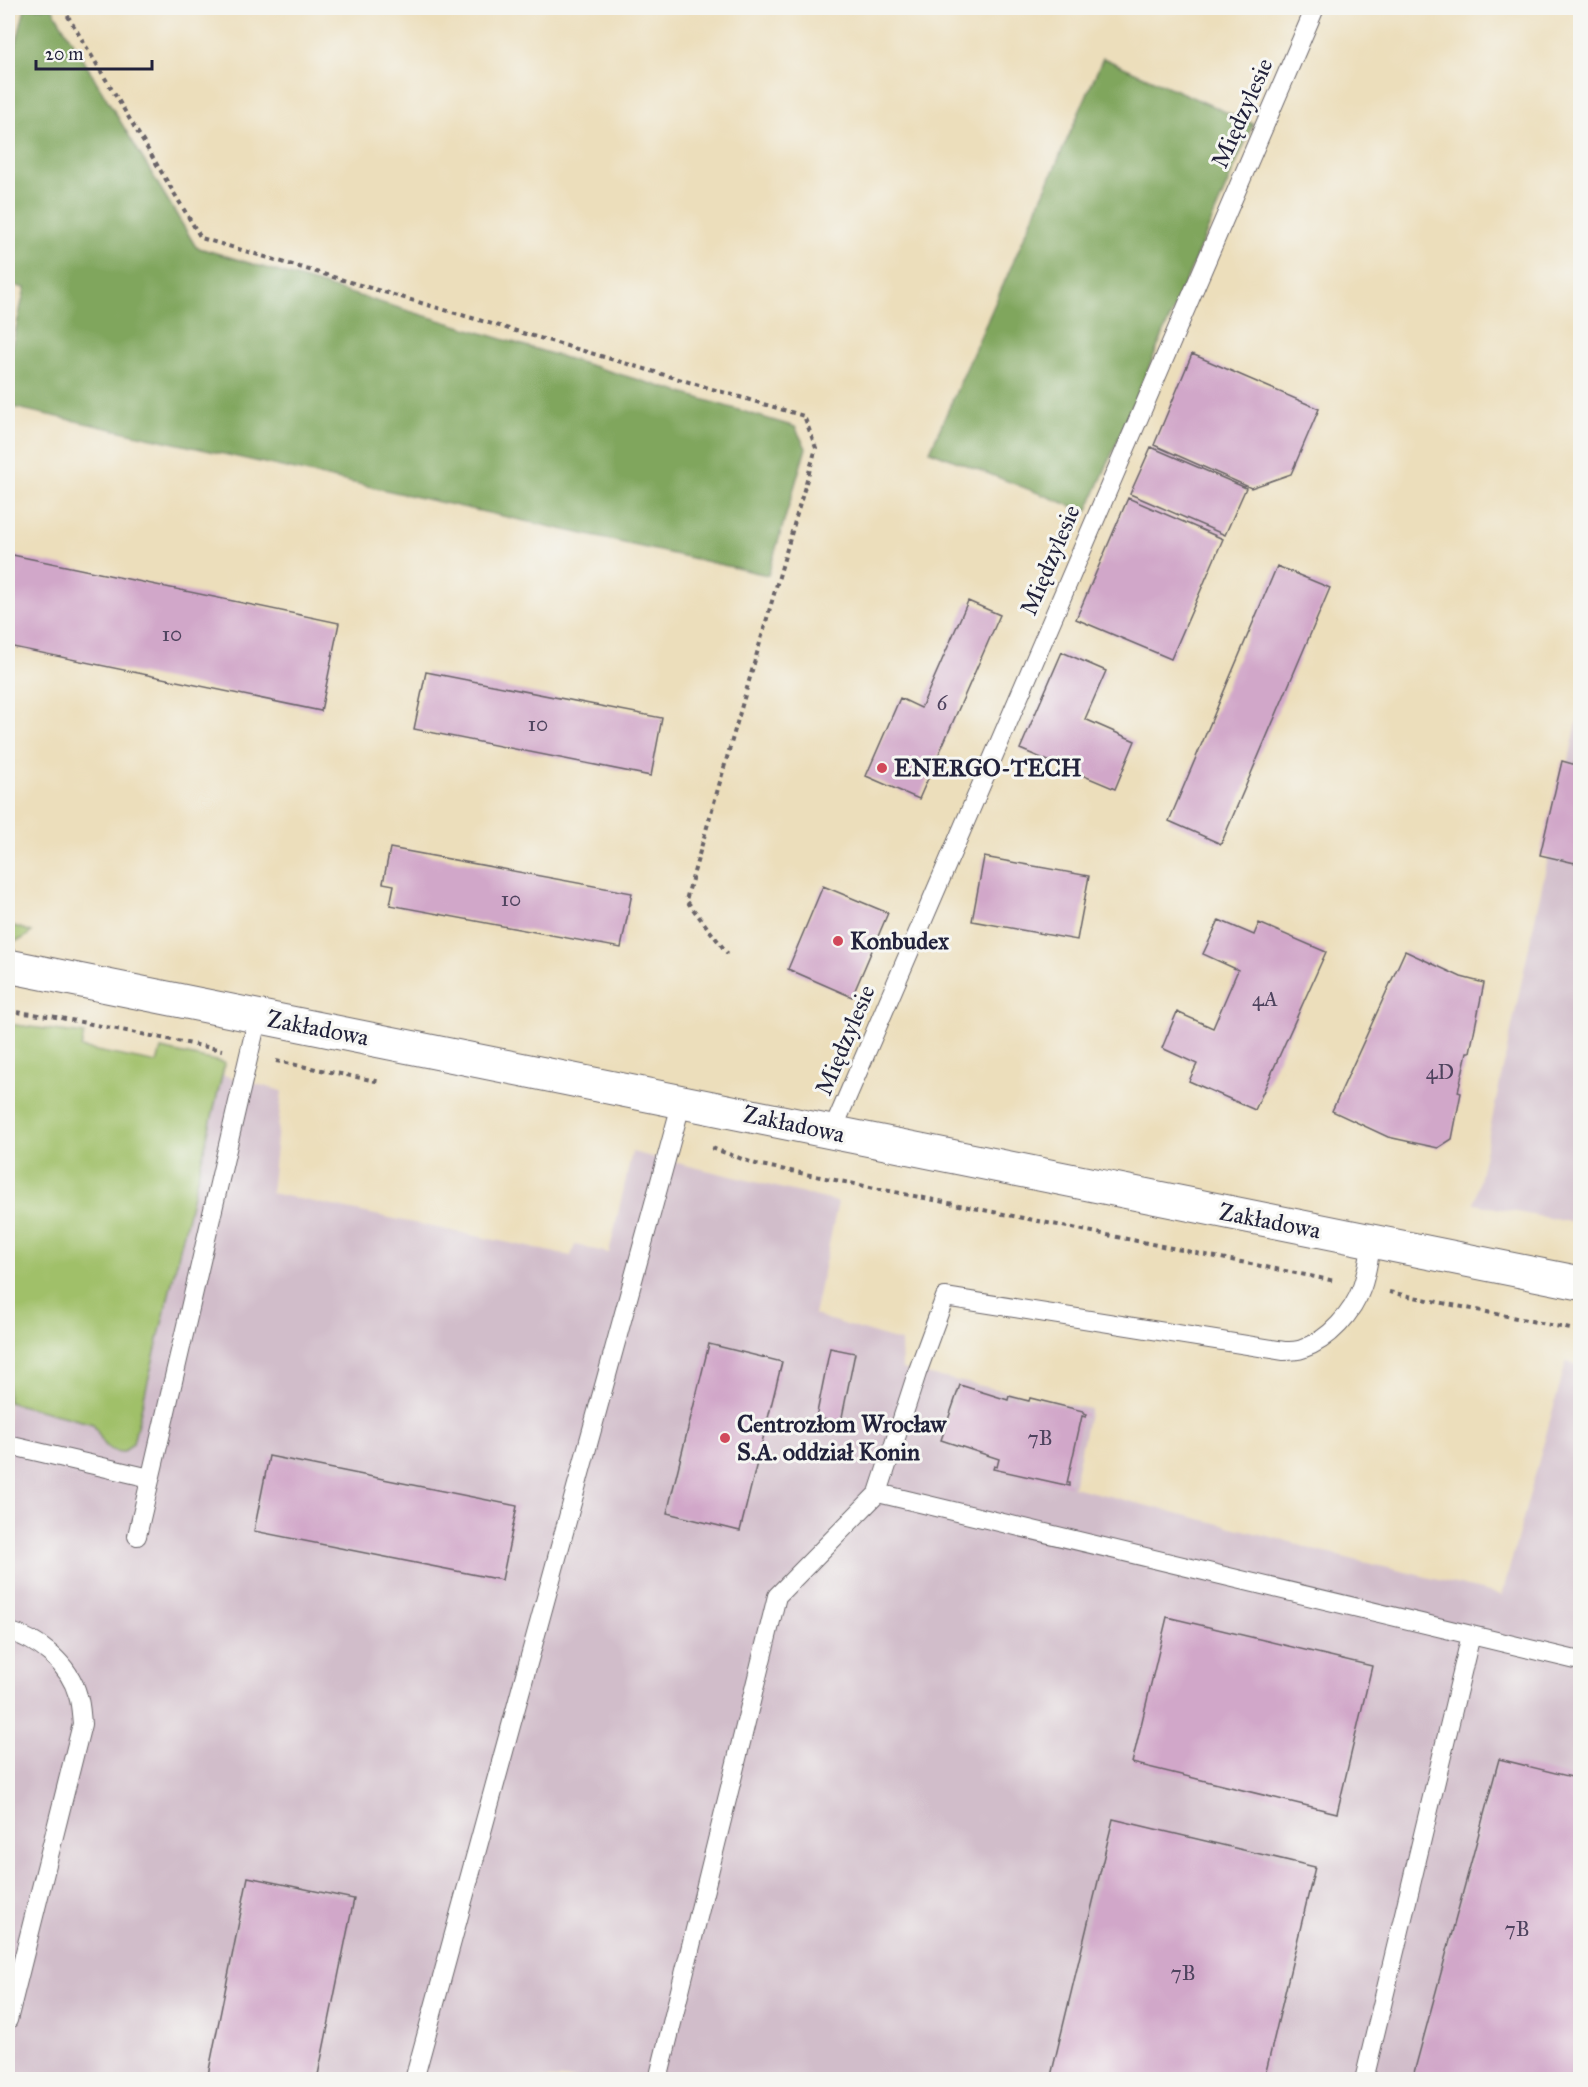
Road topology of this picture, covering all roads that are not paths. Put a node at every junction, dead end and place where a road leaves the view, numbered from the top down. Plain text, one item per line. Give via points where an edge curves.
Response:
1 (1315, 8) edge
2 (8, 966) edge
3 (258, 1016) junction
4 (682, 1101) junction
5 (832, 1132) junction
6 (1372, 1242) junction
7 (1581, 1283) edge
8 (8, 1445) edge
9 (150, 1478) junction
10 (878, 1493) junction
11 (137, 1536) dead end
12 (8, 1631) edge
13 (1471, 1635) junction
14 (1581, 1661) edge
15 (8, 2020) edge
16 (414, 2079) edge
17 (658, 2079) edge
18 (1364, 2079) edge

1 - 5 lane, Międzylesie
2 - 3 street, Zakładowa
3 - 4 street, Zakładowa
3 - 9 lane
4 - 5 street, Zakładowa
4 - 16 lane
5 - 6 street, Zakładowa
6 - 7 street, Zakładowa
6 - 10 lane via 1362,1287 1345,1318 1318,1342 1301,1350 1284,1351 945,1297
8 - 9 lane
9 - 11 lane
10 - 13 lane
10 - 17 lane via 777,1596
12 - 15 lane via 34,1641 67,1671 78,1695 82,1724
13 - 14 lane
13 - 18 lane

